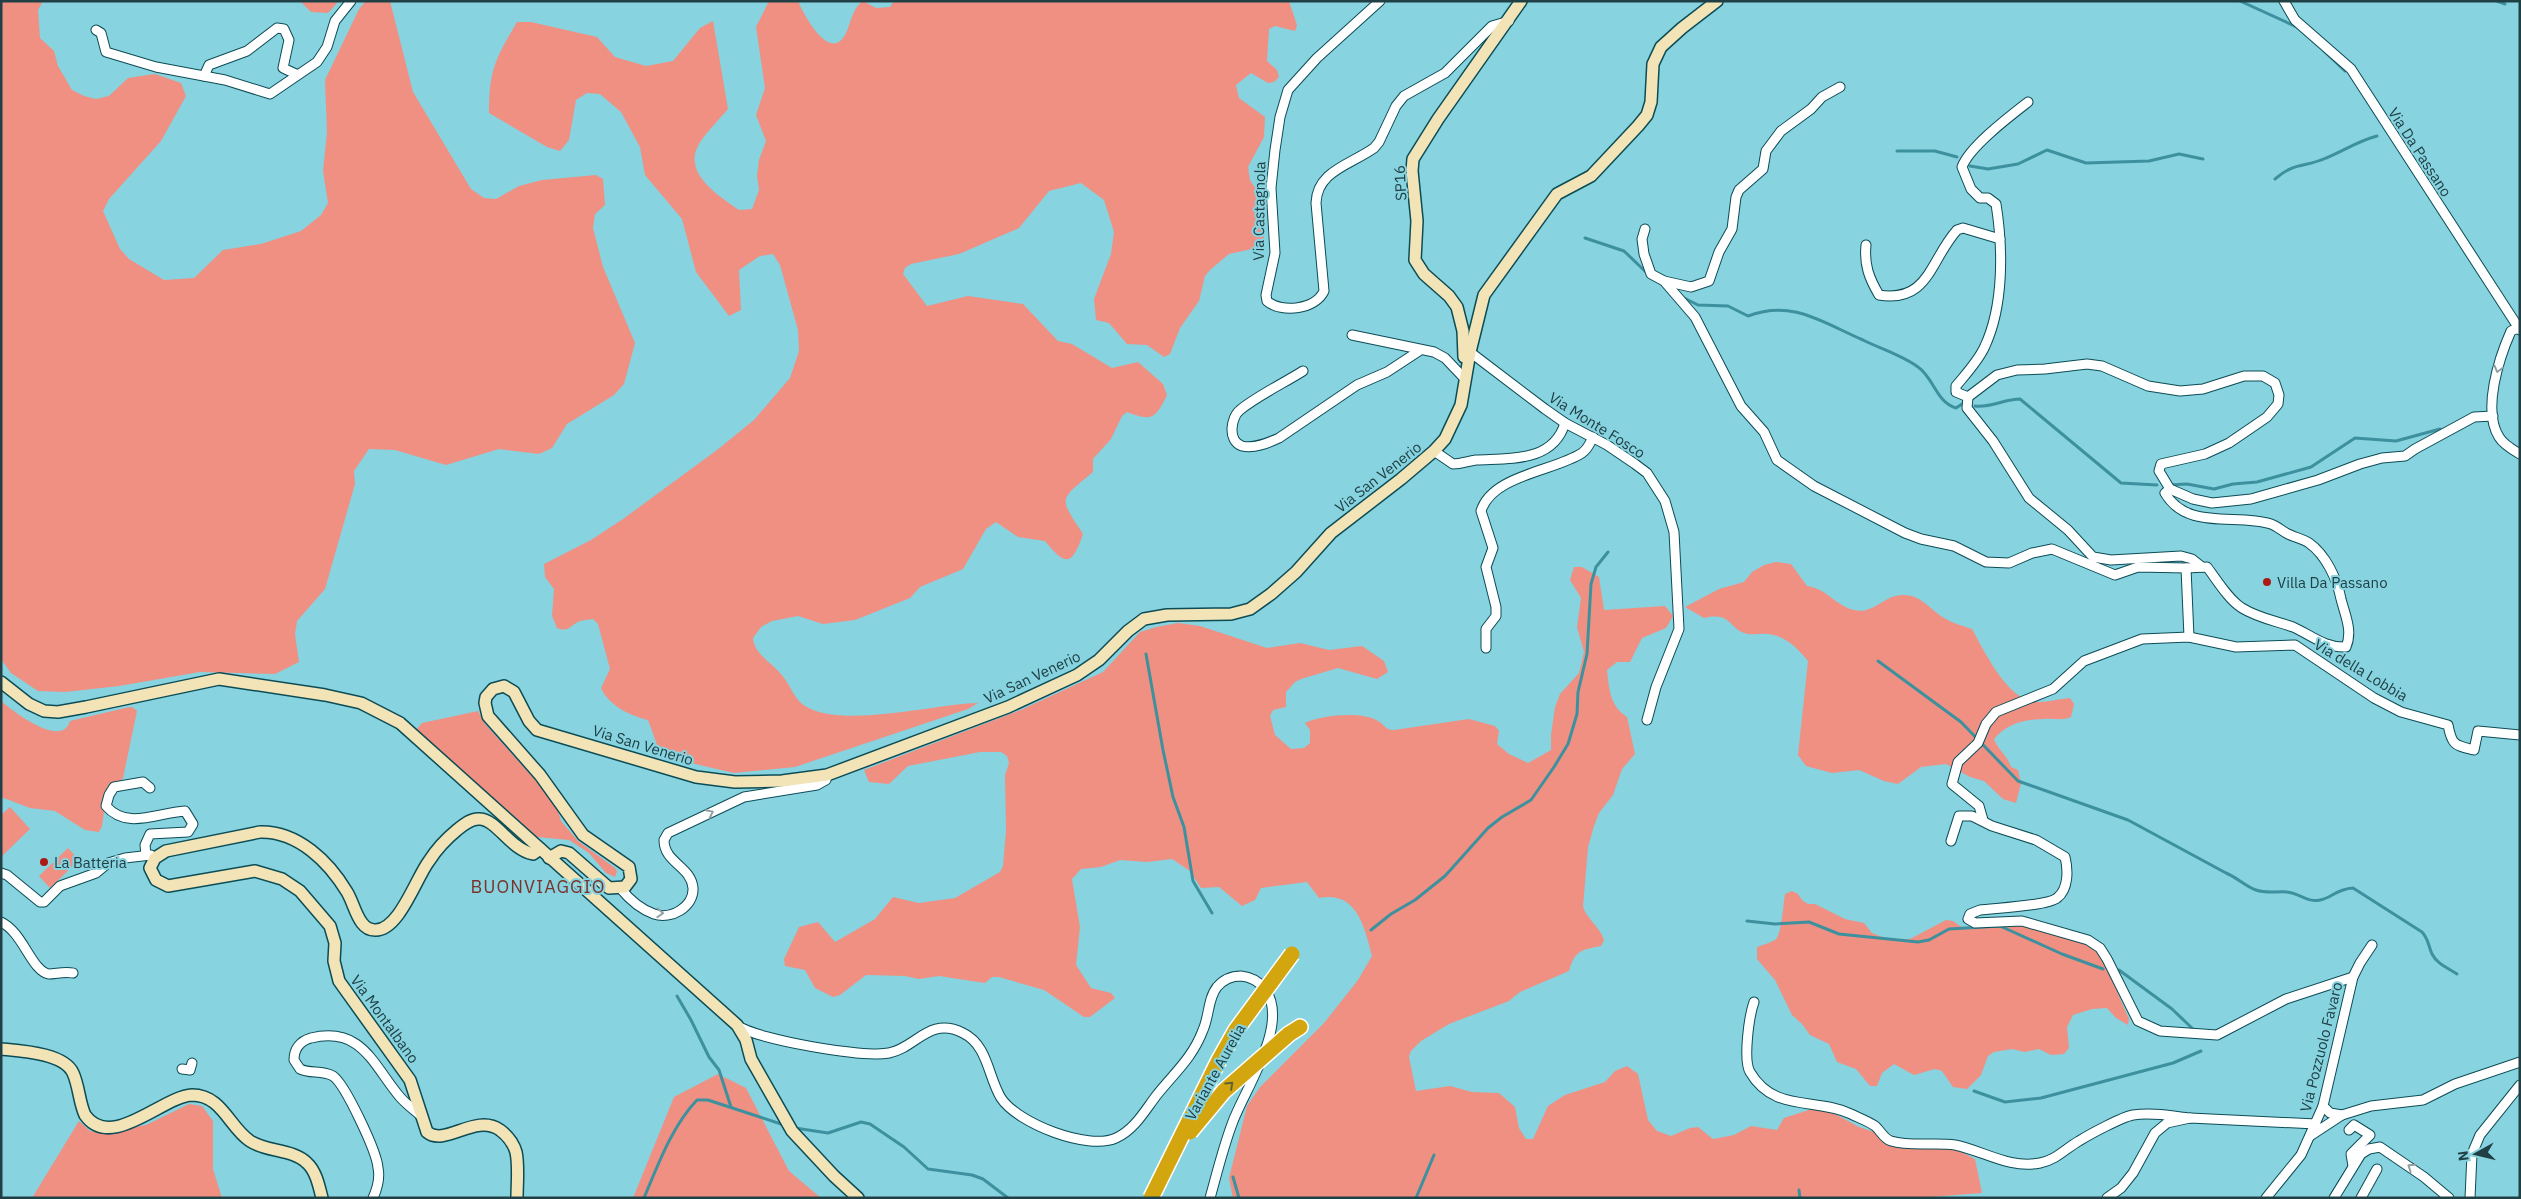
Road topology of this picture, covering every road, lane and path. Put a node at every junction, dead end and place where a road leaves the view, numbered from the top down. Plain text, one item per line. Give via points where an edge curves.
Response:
1 (351, 1) edge
2 (1380, 1) edge
3 (1521, 1) edge
4 (1718, 1) edge
5 (2284, 1) edge
6 (1509, 21) junction
7 (96, 30) dead end
8 (296, 74) junction
9 (204, 76) junction
10 (1840, 88) dead end
11 (2028, 102) dead end
12 (1645, 229) dead end
13 (2000, 239) junction
14 (1866, 245) dead end
15 (1664, 280) junction
16 (2519, 329) edge
17 (1352, 335) dead end
18 (1419, 351) junction
19 (1470, 352) junction
20 (1303, 371) dead end
21 (1465, 379) junction
22 (1968, 397) junction
23 (2493, 416) junction
24 (1565, 422) junction
25 (1593, 437) junction
26 (1434, 451) junction
27 (2520, 454) edge
28 (2170, 489) junction
29 (2202, 567) junction
30 (2186, 568) junction
31 (2189, 636) junction
32 (1486, 648) dead end
33 (1, 682) edge
34 (1647, 720) dead end
35 (2520, 735) edge
36 (827, 775) junction
37 (150, 788) dead end
38 (1983, 820) junction
39 (1951, 841) dead end
40 (540, 850) junction
41 (159, 854) junction
42 (146, 855) junction
43 (549, 858) junction
44 (1, 873) edge
45 (620, 888) junction
46 (1, 922) edge
47 (2372, 945) dead end
48 (1292, 954) dead end
49 (73, 972) dead end
50 (2354, 977) junction
51 (1754, 1002) dead end
52 (737, 1025) junction
53 (1294, 1031) dead end
54 (1, 1049) edge
55 (2520, 1062) edge
56 (192, 1063) dead end
57 (182, 1070) dead end
58 (2520, 1085) edge
59 (2323, 1106) junction
60 (2342, 1115) junction
61 (420, 1116) junction
62 (2190, 1118) junction
63 (2316, 1124) junction
64 (2349, 1130) dead end
65 (2310, 1136) junction
66 (1167, 1164) junction
67 (2353, 1167) junction
68 (2377, 1170) dead end
69 (322, 1198) edge
70 (373, 1198) edge
71 (517, 1198) edge
72 (858, 1198) edge
73 (1151, 1198) edge
74 (1210, 1198) edge
75 (2107, 1198) edge
76 (2266, 1198) edge
77 (2334, 1198) edge
78 (2361, 1198) edge
79 (2449, 1198) edge
80 (2470, 1198) edge

1 - 8 street via 335,21 327,47 317,62
2 - 6 street, Via Castagnola via 1299,75 1288,90 1280,117 1271,188 1275,254 1266,295 1273,306 1286,309 1301,307 1318,300 1324,290 1316,203 1316,192 1322,181 1374,148 1404,96 1445,73 1492,26
3 - 6 street, SP16 / SP16
4 - 19 street, Via San Venerio via 1658,51 1652,70 1647,115 1627,141 1591,176 1556,194 1545,208 1484,295
5 - 16 street, Via Da Passano via 2295,20 2351,69
6 - 21 street, SP16 / SP16 via 1418,150 1412,171 1417,221 1415,260 1456,307 1463,331
7 - 9 street via 101,33 106,52 113,55
8 - 9 street via 274,94 267,95
8 - 9 street via 283,68 288,34 277,28 247,50 209,65
10 - 15 street via 1822,97 1781,131 1766,151 1763,170 1739,190 1732,229 1719,252 1709,281 1691,287
11 - 13 street via 1965,158 1962,167 1971,189 1980,198 1994,200
12 - 15 street via 1642,239 1646,265 1651,274
13 - 14 street via 1963,228 1957,230 1917,287 1908,294 1892,297 1879,295 1873,285 1866,269
13 - 22 street via 1999,302 1985,346 1956,386 1956,392
15 - 30 street via 1695,317 1741,406 1764,432 1778,460 1814,486 1905,533 1954,546 1986,562 2009,563 2032,553 2052,550 2115,575 2138,567
16 -> 23 street via 2511,331 2502,350 2494,383
17 - 18 street
18 - 20 street via 1387,372 1344,392 1278,438 1265,444 1238,444 1232,426 1240,410
18 - 21 street via 1434,352 1445,358
19 - 21 street, Via San Venerio
19 - 24 street, Via Monte Fosco
21 - 26 street, Via San Venerio via 1456,419 1446,438
22 - 28 street via 1997,375 2017,370 2087,364 2102,366 2148,386 2180,390 2203,389 2244,376 2263,376 2275,383 2278,404 2267,417 2205,454 2161,464 2159,471
22 - 29 street via 1967,408 1993,441 2029,498 2093,556 2110,560 2181,556
23 - 27 street via 2494,429 2500,439
23 - 28 street via 2474,417 2405,456 2360,464 2251,499 2212,503
24 - 25 street, Via Monte Fosco
24 - 26 street via 1562,434 1555,442 1542,450 1514,458 1453,464
25 - 32 street via 1583,452 1522,477 1502,488 1482,506 1493,548 1486,567 1496,607 1496,616 1486,629
25 - 34 street, Via Monte Fosco via 1647,473 1665,501 1674,532 1679,629
26 - 36 street, Via San Venerio via 1331,533 1296,572 1250,609 1219,616 1181,614 1144,619 1128,630 1088,670 1008,707
28 - 29 street via 2165,493 2171,503 2183,511 2221,520 2273,524 2309,543 2327,563 2339,587 2348,625 2346,647 2318,642 2298,629 2260,618 2240,608 2207,567
29 - 30 street
30 - 31 street
31 - 35 street, Via della Lobbia via 2236,647 2295,645 2374,698 2401,712 2448,726 2455,745 2474,750 2478,731
31 - 38 street via 2142,639 2084,661 2053,689 1996,712 1986,724 1978,743 1958,762 1952,784 1979,806
33 - 40 street via 29,704 44,711 58,712 219,679 325,694 361,703 400,722
45 -> 36 street via 627,898 651,913 680,911 689,903 693,886 691,879 666,853 664,840 668,833 744,797 817,785 826,780
36 - 45 street, Via San Venerio via 735,782 696,777 548,735 529,721 514,692 504,686 493,689 486,697 488,716 540,775 583,834 629,867 631,879 628,885
37 - 42 street via 144,782 114,787 106,806 114,816 128,820 184,811 193,824 188,832 150,834 145,845
38 - 39 street via 1959,816
38 - 50 street via 2055,850 2065,857 2068,869 2062,892 2057,898 1980,910 1970,914 1970,921 2041,924 2088,940 2100,948 2138,1021 2147,1027 2174,1033 2217,1035 2286,998
40 - 41 street via 533,854 521,851 488,821 469,821 428,861 394,921 375,930 362,923 347,892 322,859 284,836 260,832
40 - 43 street
41 - 42 street
41 - 61 street, Via Montalbano via 150,871 163,884 178,885 255,871 292,884 314,904 333,934 339,981 410,1080
42 - 44 street via 108,863 96,873 71,880 44,902 7,874
43 - 45 street via 561,851 570,853 609,888
43 - 52 street
46 - 49 street via 18,935 38,969 48,974
47 - 50 street, Via Pozzuolo Favaro
48 - 66 highway, Variante Aurelia, bridge via 1232,1038
50 - 59 street, Via Pozzuolo Favaro
51 - 62 street via 1749,1016 1749,1071 1759,1084 1775,1097 1791,1102 1833,1106 1875,1126 1888,1140 1903,1144 1956,1146 2006,1162 2040,1163 2059,1156 2086,1136 2132,1115
52 - 72 street via 746,1040 751,1059 792,1131
52 - 74 street via 764,1038 870,1055 892,1053 930,1030 941,1028 963,1032 982,1051 993,1082 1010,1108 1060,1134 1097,1142 1116,1138 1131,1128 1185,1065 1204,1029 1215,989 1225,980 1241,976 1252,979 1268,994 1272,1022 1261,1064 1232,1124
66 -> 53 highway, bridge via 1224,1091
54 - 69 street via 50,1056 66,1064 74,1074 85,1115 100,1127 130,1122 186,1096 208,1098 251,1142 307,1162
55 - 60 street via 2455,1084 2423,1100 2372,1106
56 - 57 street via 190,1070
58 - 80 street via 2480,1135 2472,1154
59 - 60 street via 2330,1114
59 - 63 street, Via Pozzuolo Favaro
60 - 65 street
61 - 70 street via 400,1097 364,1049 348,1038 309,1039 296,1049 294,1060 300,1069 334,1077 348,1094 376,1156 379,1170
61 - 71 street, Via Montalbano via 427,1132 433,1136 480,1124 493,1126 508,1137 515,1150
62 - 63 street, Via Pozzuolo Favaro
62 - 75 street, Via Pozzuolo Favaro via 2167,1123 2154,1133 2133,1173
63 - 65 street, Via Pozzuolo Favaro
64 - 67 street via 2354,1126 2370,1135 2351,1154
65 - 76 street, Via Pozzuolo Favaro via 2301,1155
66 - 73 highway, Variante Aurelia, bridge
67 - 77 street
79 -> 67 street via 2380,1147 2364,1151
68 - 78 street

